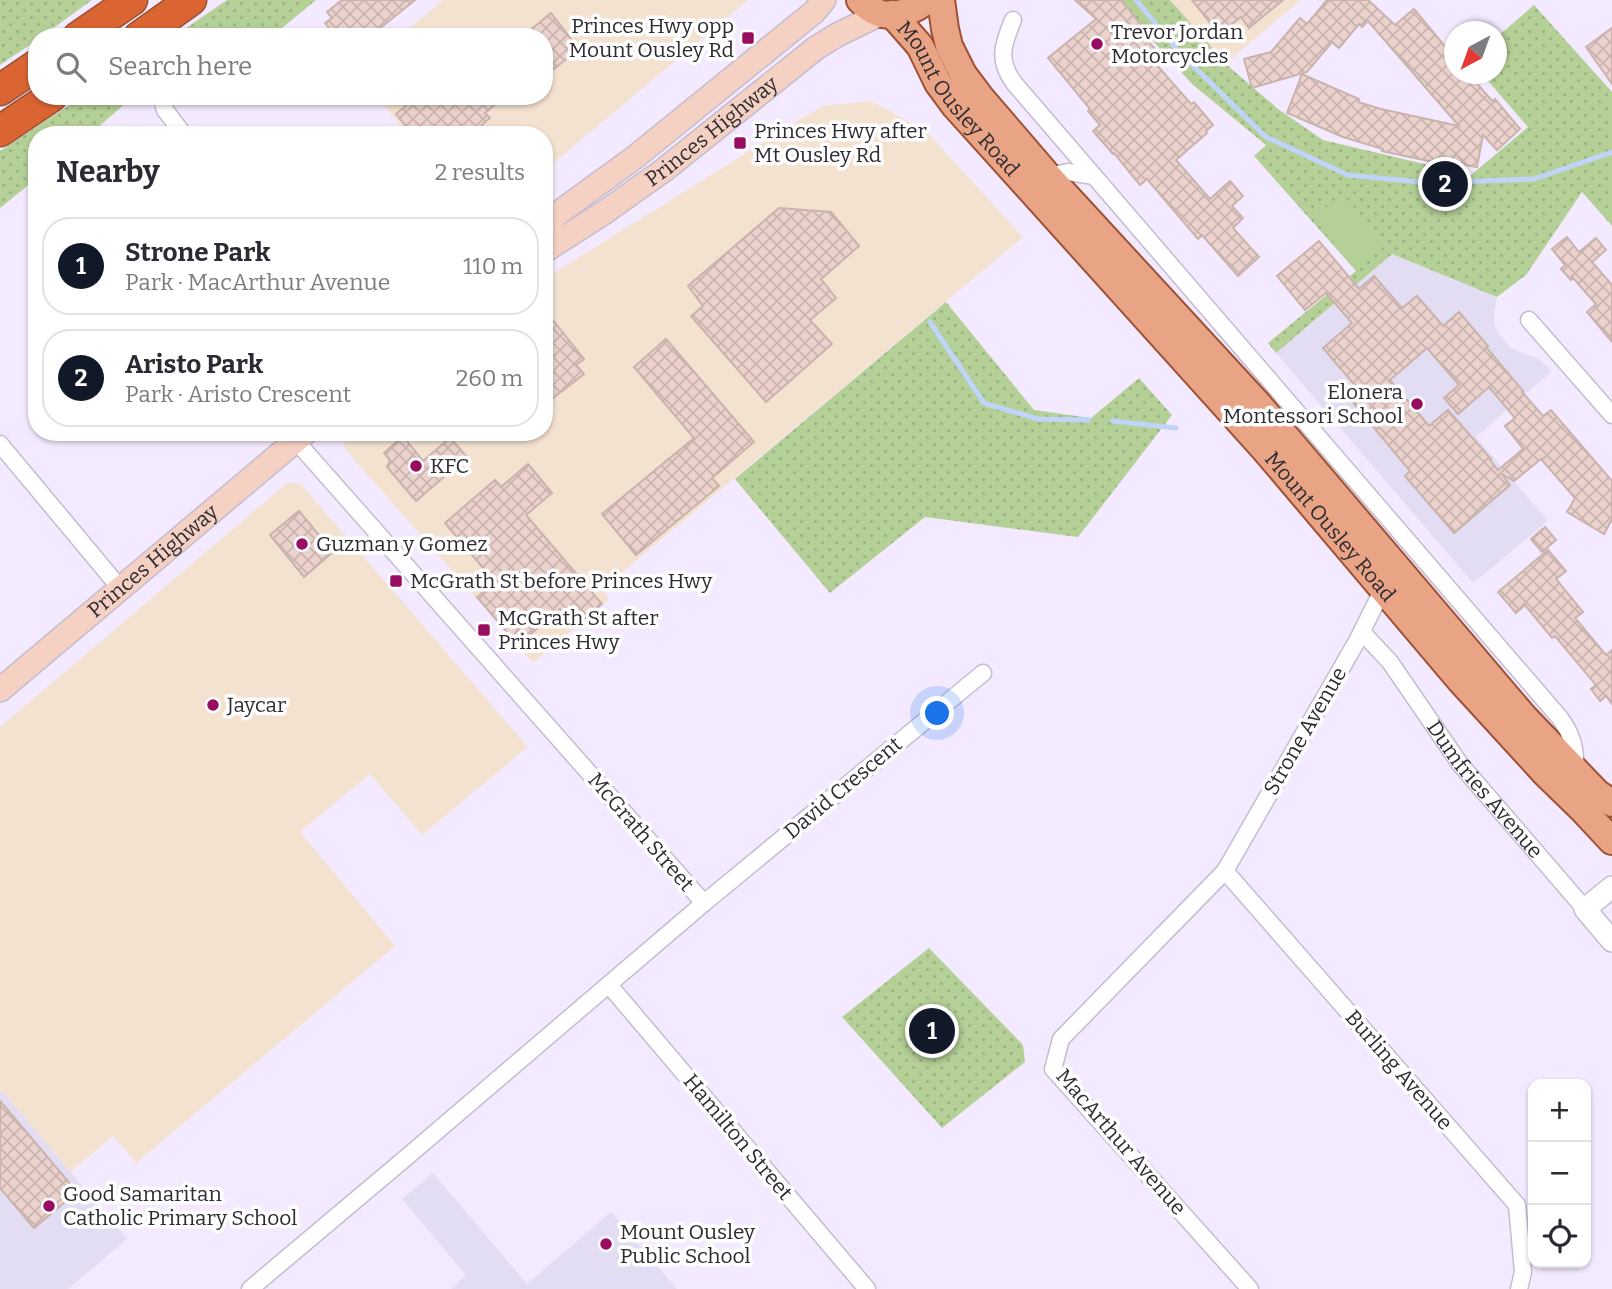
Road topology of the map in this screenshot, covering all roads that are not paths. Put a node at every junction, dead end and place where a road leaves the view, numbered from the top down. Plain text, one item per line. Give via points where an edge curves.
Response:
1 (132, 0) edge
2 (191, 0) edge
3 (824, 0) edge
4 (927, 0) edge
5 (941, 0) edge
6 (877, 9) edge
7 (1013, 20) dead end
8 (91, 28) edge
9 (152, 28) edge
10 (28, 71) edge
11 (0, 90) edge
12 (38, 105) edge
13 (164, 105) edge
14 (177, 126) edge
15 (0, 131) edge
16 (1048, 176) junction
17 (1094, 176) junction
18 (553, 218) edge
19 (553, 245) edge
20 (1529, 320) dead end
21 (1612, 415) edge
22 (296, 441) edge
23 (304, 441) edge
24 (0, 444) edge
25 (120, 589) junction
26 (1382, 591) junction
27 (1362, 632) junction
28 (983, 673) dead end
29 (0, 690) edge
30 (1576, 772) junction
31 (1612, 803) edge
32 (1612, 841) edge
33 (1224, 871) junction
34 (1612, 887) edge
35 (704, 903) junction
36 (1585, 909) junction
37 (1612, 941) edge
38 (609, 985) junction
39 (250, 1289) edge
40 (867, 1289) edge
41 (1250, 1289) edge
42 (1520, 1289) edge

1 - 8 highway
2 - 9 highway
3 - 18 main road, Princes Highway via 634,158
4 - 6 main road via 907,12
5 - 16 main road, Mount Ousley Road via 947,36 963,74
6 - 19 main road, Princes Highway via 816,48 664,170
6 - 26 main road, Mount Ousley Road via 920,46 937,83 955,106 1248,431
7 - 17 street via 1003,54 1007,74
10 - 11 highway
12 - 15 highway
13 - 14 street
16 - 17 street, Mount Ousley Road via 1068,172
16 - 30 main road, Mount Ousley Road via 1258,404
17 - 30 street via 1560,718 1574,746
20 - 21 street
22 - 25 main road, Princes Highway
23 - 35 street, McGrath Street
24 - 25 street
25 - 29 main road, Princes Highway
26 - 27 street, Strone Avenue
26 - 32 main road, Mount Ousley Road via 1504,730
27 - 33 street, Strone Avenue
27 - 36 street, Dumfries Avenue via 1391,662 1460,764
28 - 35 street, David Crescent
30 - 31 main road, Mount Ousley Road
33 - 41 street, MacArthur Avenue via 1060,1039 1054,1069
33 - 42 street, Burling Avenue via 1517,1205 1523,1272
34 - 36 street
35 - 38 street, McGrath Street
36 - 37 street, Dumfries Avenue
38 - 39 street, McGrath Street
38 - 40 street, Hamilton Street

